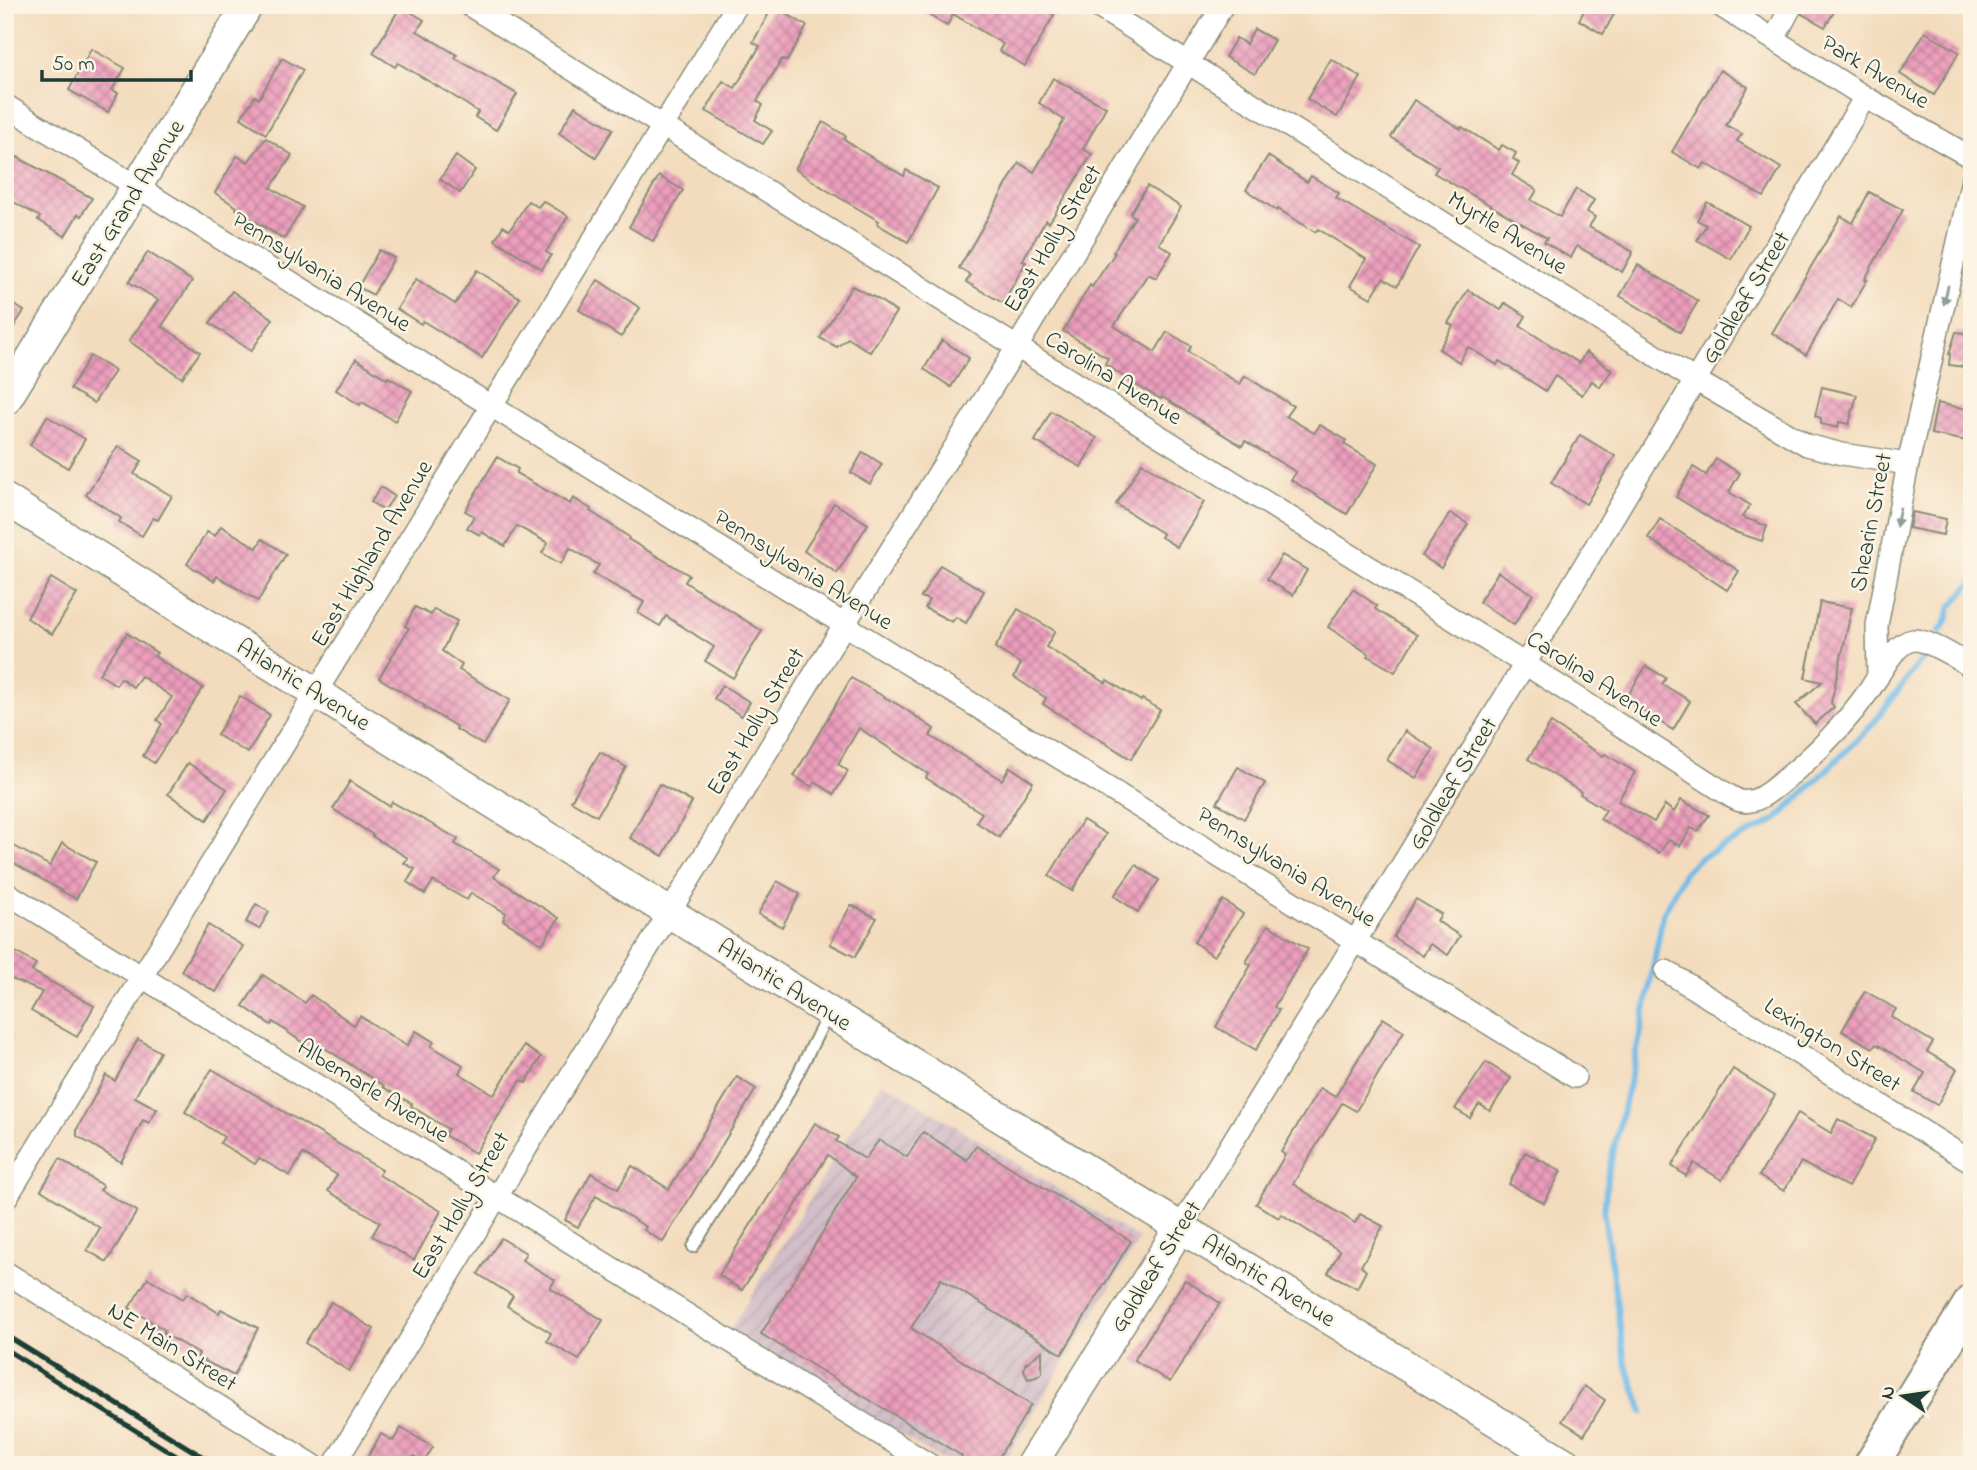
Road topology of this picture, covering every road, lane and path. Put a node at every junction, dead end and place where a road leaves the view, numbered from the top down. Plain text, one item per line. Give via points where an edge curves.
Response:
1 (248, 5) edge
2 (469, 5) edge
3 (737, 5) edge
4 (1095, 5) edge
5 (1223, 5) edge
6 (1718, 5) edge
7 (1792, 5) edge
8 (1774, 39) junction
9 (1188, 62) junction
10 (1866, 97) junction
11 (5, 106) edge
12 (663, 125) junction
13 (1972, 158) edge
14 (1972, 180) edge
15 (137, 187) junction
16 (1017, 347) junction
17 (1695, 380) junction
18 (5, 401) edge
19 (490, 407) junction
20 (1908, 464) junction
21 (5, 499) edge
22 (844, 625) junction
23 (1525, 664) junction
24 (1972, 667) edge
25 (1878, 677) junction
26 (317, 692) junction
27 (5, 892) edge
28 (670, 912) junction
29 (1356, 940) junction
30 (1665, 971) dead end
31 (142, 977) junction
32 (829, 1012) junction
33 (1575, 1077) dead end
34 (1972, 1162) edge
35 (496, 1197) junction
36 (5, 1200) edge
37 (1181, 1226) junction
38 (693, 1247) dead end
39 (5, 1272) edge
40 (1972, 1301) edge
41 (1554, 1461) edge
42 (313, 1465) edge
43 (334, 1465) edge
44 (930, 1465) edge
45 (1031, 1465) edge
46 (1871, 1465) edge

1 - 15 main road, East Grand Avenue
2 - 12 street, Carolina Avenue
3 - 12 street, East Highland Avenue
4 - 9 street, Myrtle Avenue
5 - 9 street, East Holly Street
6 - 8 street, Park Avenue
7 - 8 street
8 - 10 street, Park Avenue
9 - 16 street, East Holly Street
9 - 17 street, Myrtle Avenue
10 - 13 street, Park Avenue
10 - 17 street, Goldleaf Street
11 - 15 street, Pennsylvania Avenue
12 - 16 street, Carolina Avenue
12 - 19 street, East Highland Avenue
14 -> 20 street, Shearin Street
15 - 18 main road, East Grand Avenue
15 - 19 street, Pennsylvania Avenue
16 - 22 street, East Holly Street
16 - 23 street, Carolina Avenue
17 - 20 street, Myrtle Avenue via 1808,445
17 - 23 street, Goldleaf Street
19 - 22 street, Pennsylvania Avenue
19 - 26 street, East Highland Avenue
20 -> 25 street, Shearin Street via 1877,625
21 - 26 main road, Atlantic Avenue
22 - 28 street, East Holly Street
22 - 29 street, Pennsylvania Avenue
23 - 25 street, Carolina Avenue via 1741,802 1766,793 1830,739
23 - 29 street, Goldleaf Street
24 - 25 street via 1916,640 1903,643
26 - 28 main road, Atlantic Avenue
26 - 31 street, East Highland Avenue
27 - 31 street, Albemarle Avenue
28 - 32 main road, Atlantic Avenue
28 - 35 street, East Holly Street
29 - 33 street, Pennsylvania Avenue
29 - 37 street, Goldleaf Street
30 - 34 street, Lexington Street
31 - 35 street, Albemarle Avenue
31 - 36 street, East Highland Avenue
32 - 37 main road, Atlantic Avenue
32 - 38 lane via 783,1103
35 - 43 street, East Holly Street
35 - 44 street, Albemarle Avenue
37 - 41 main road, Atlantic Avenue
37 - 45 main road, Goldleaf Street
39 - 42 street, NE Main Street
40 - 46 main road

